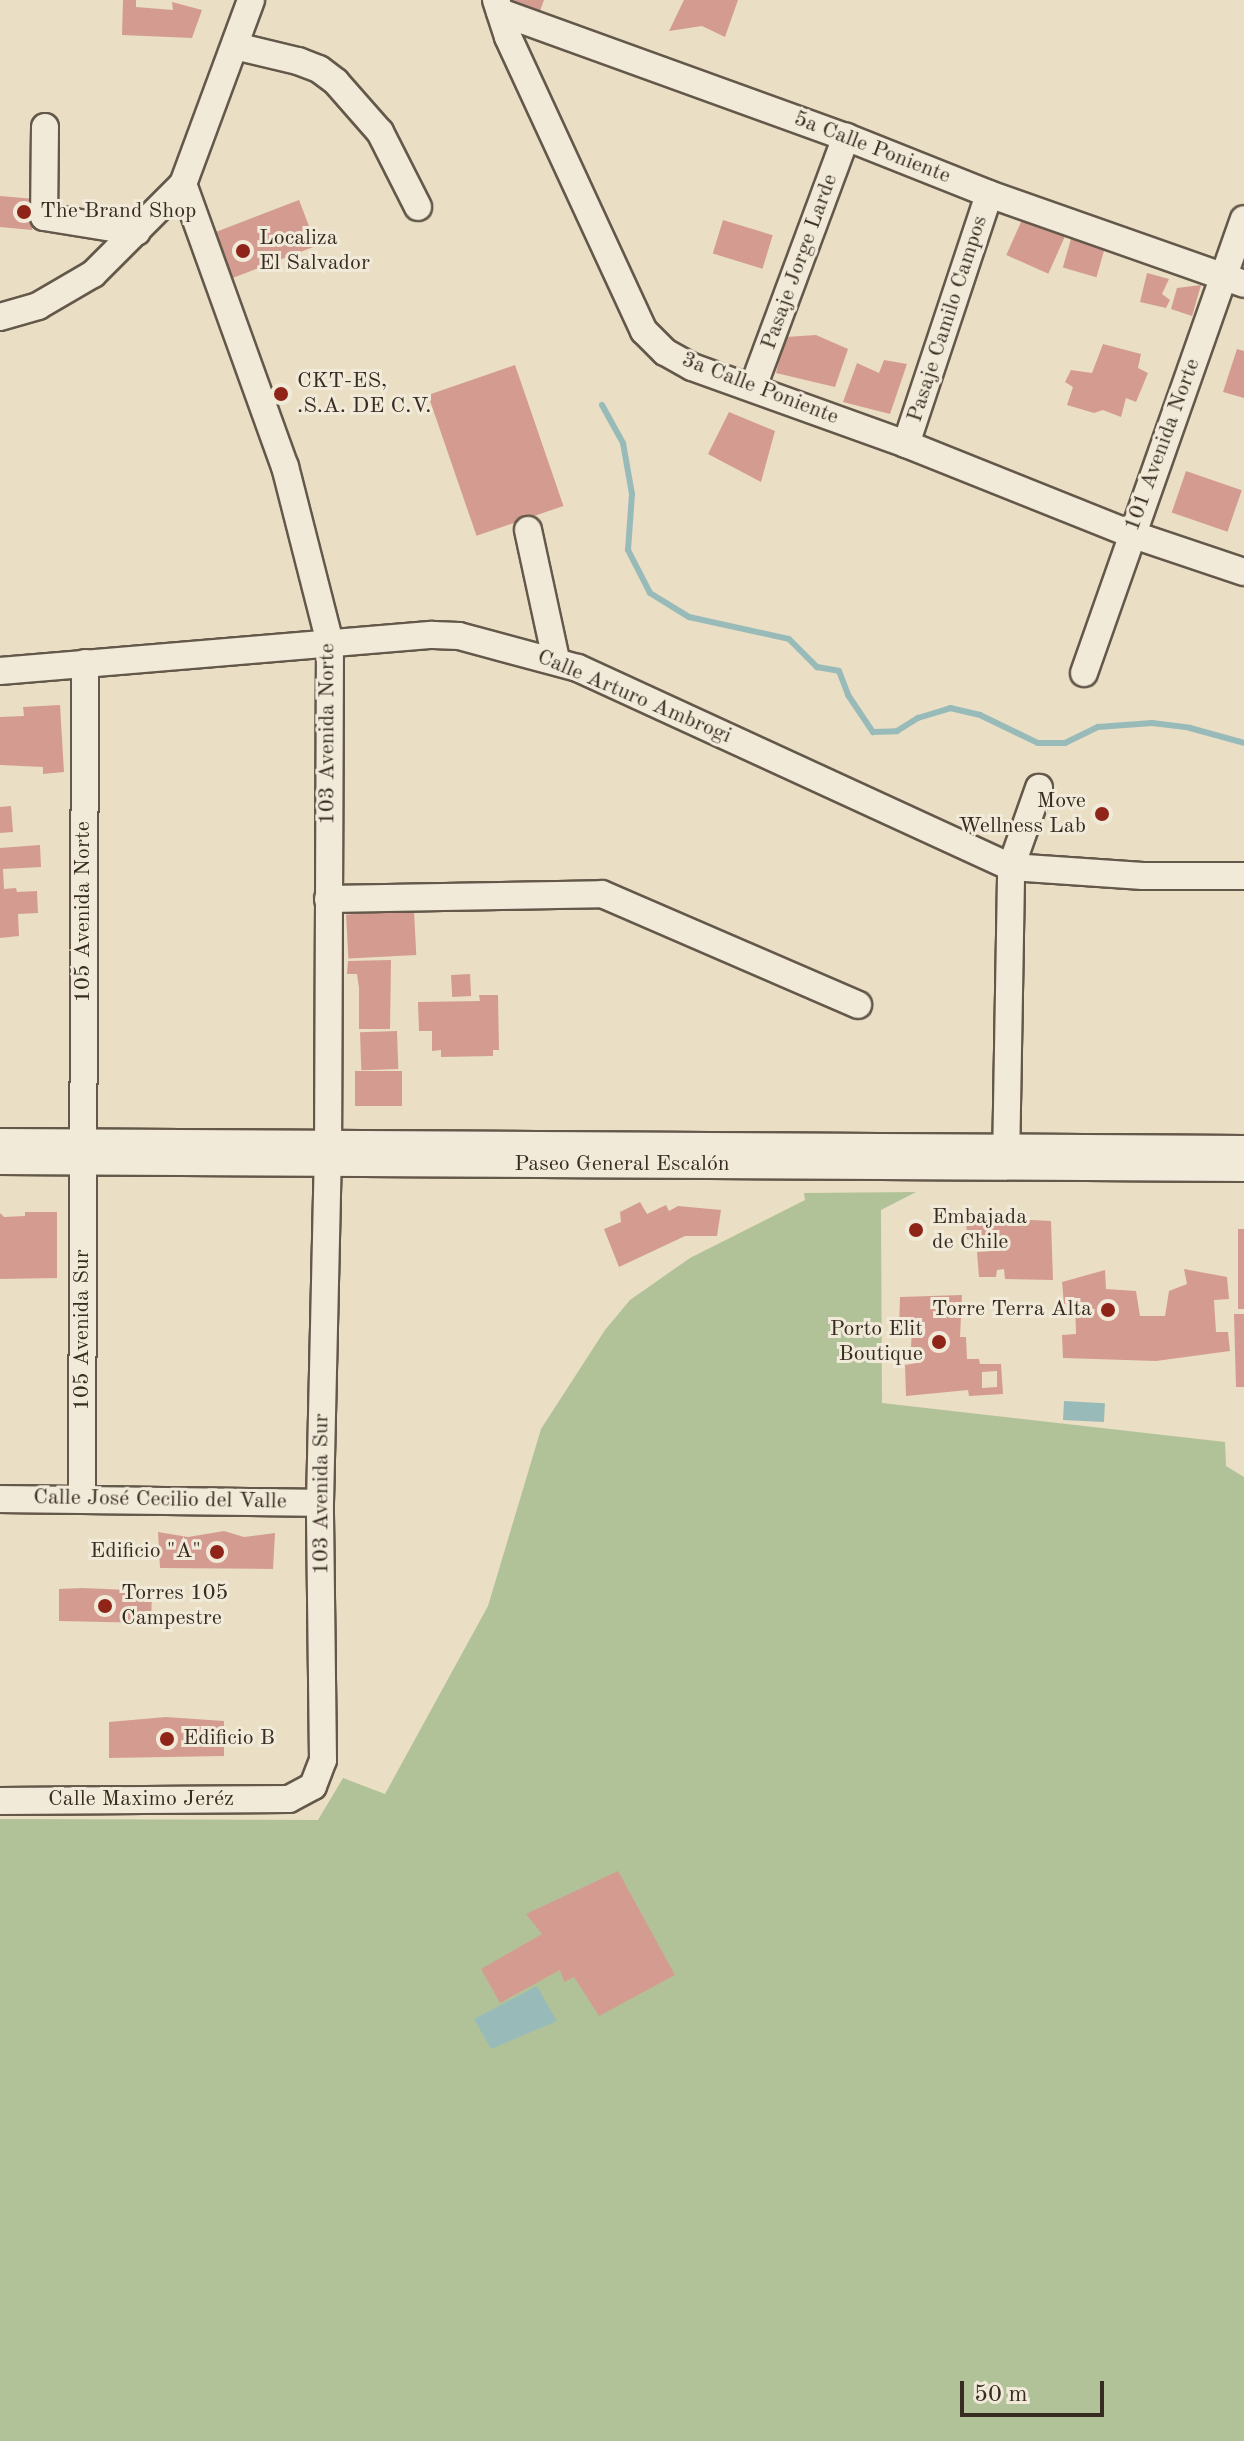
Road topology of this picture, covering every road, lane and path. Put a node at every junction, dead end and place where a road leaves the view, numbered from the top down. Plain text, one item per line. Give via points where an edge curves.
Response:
1 (251, 0) edge
2 (498, 6) edge
3 (235, 46) junction
4 (45, 127) dead end
5 (846, 137) junction
6 (183, 184) junction
7 (989, 194) junction
8 (418, 207) dead end
9 (1244, 219) edge
10 (137, 232) junction
11 (1233, 281) edge
12 (0, 317) edge
13 (753, 387) junction
14 (906, 444) junction
15 (528, 530) dead end
16 (1131, 534) junction
17 (1244, 572) edge
18 (330, 643) junction
19 (556, 660) junction
20 (85, 663) junction
21 (0, 671) edge
22 (1084, 673) dead end
23 (1039, 788) dead end
24 (1011, 867) junction
25 (1244, 876) edge
26 (328, 899) junction
27 (858, 1005) dead end
28 (0, 1142) edge
29 (1244, 1149) edge
30 (84, 1152) junction
31 (328, 1153) junction
32 (1006, 1157) junction
33 (0, 1161) edge
34 (1244, 1168) edge
35 (0, 1499) edge
36 (82, 1499) junction
37 (320, 1503) junction
38 (281, 1799) joint
39 (0, 1801) edge

1 - 3 street
2 - 5 street, 5a Calle Poniente
2 - 13 street, 3a Calle Poniente via 644,331 665,352 692,367
3 - 6 street
3 - 8 street via 298,61 336,82 380,132
4 - 10 street via 44,217
5 - 7 street, 5a Calle Poniente
5 - 13 street, Pasaje Jorge Larde
6 - 10 street
6 - 18 street, 103 Avenida Norte via 285,467
7 - 11 street, 5a Calle Poniente
7 - 14 street, Pasaje Camilo Campos
9 - 11 street, 101 Avenida Norte
10 - 12 street via 64,294
11 - 16 street, 101 Avenida Norte
13 - 14 street, 3a Calle Poniente
14 - 16 street, 3a Calle Poniente
15 - 19 street
16 - 17 street, 3a Calle Poniente
16 - 22 street, 101 Avenida Norte
18 - 19 street, Calle Arturo Ambrogi via 459,636
18 - 20 street, Calle Arturo Ambrogi
18 - 26 street, 103 Avenida Norte
19 - 24 street, Calle Arturo Ambrogi
20 - 21 street, Calle Arturo Ambrogi
20 - 30 street, 105 Avenida Norte
23 - 24 street
24 - 25 street, Calle Arturo Ambrogi
24 - 32 street
26 - 27 street via 602,894
26 - 31 street, 103 Avenida Norte
28 - 30 street, Paseo General Escalón
29 - 32 street, Paseo General Escalón
30 - 31 street, Paseo General Escalón
30 - 33 street, Paseo General Escalón
30 - 36 street, 105 Avenida Sur
31 - 32 street, Paseo General Escalón
31 - 37 street, 103 Avenida Sur
32 - 34 street, Paseo General Escalón
35 - 36 street, Calle José Cecilio del Valle
36 - 37 street, Calle José Cecilio del Valle
37 - 38 street, 103 Avenida Sur via 323,1760 309,1791
38 - 39 street, Calle Maximo Jeréz

